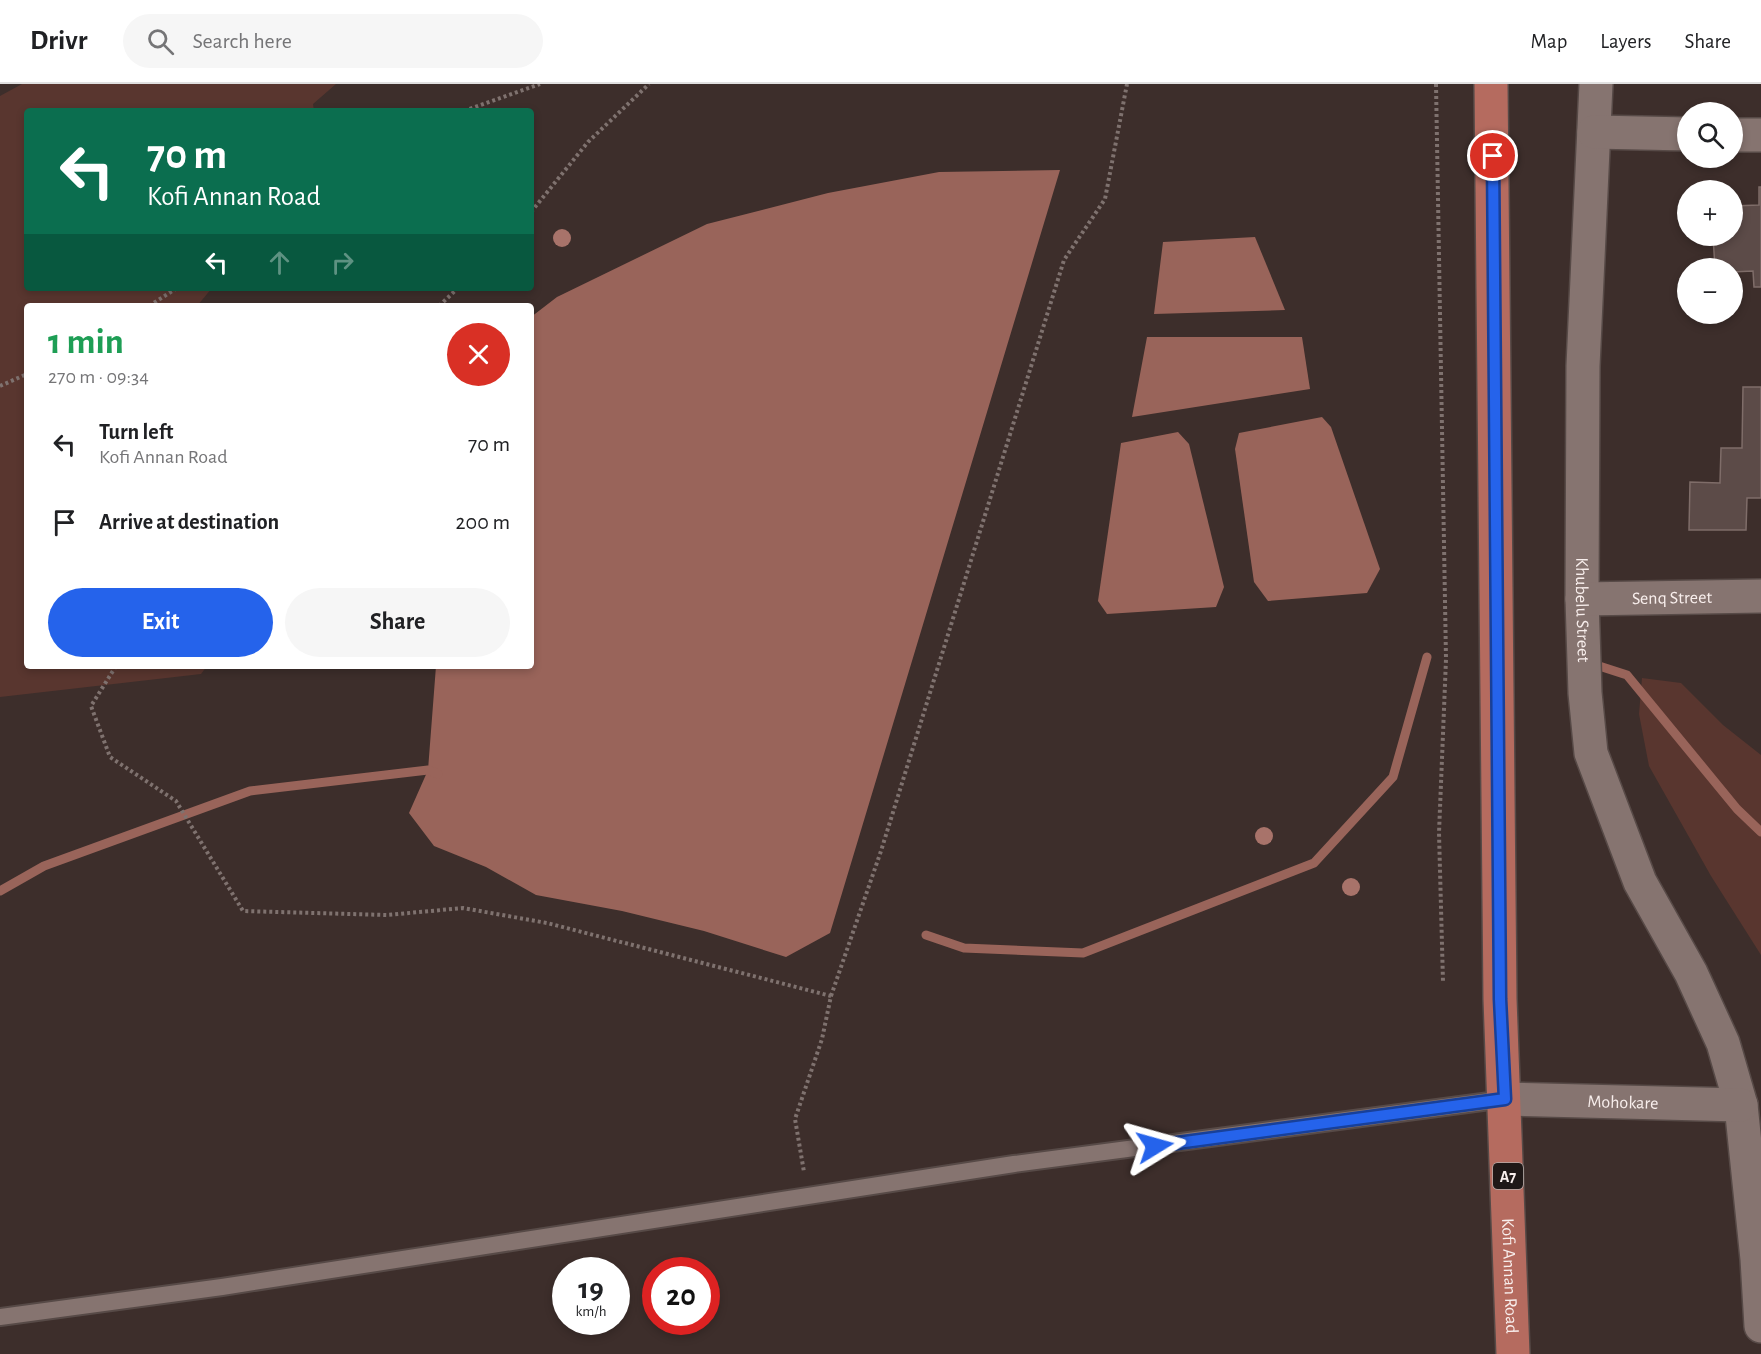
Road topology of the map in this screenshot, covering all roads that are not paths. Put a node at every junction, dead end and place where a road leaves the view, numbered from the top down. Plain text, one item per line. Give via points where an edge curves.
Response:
1 (1491, 84) edge
2 (1596, 84) edge
3 (1594, 132) junction
4 (1677, 134) edge
5 (1743, 135) edge
6 (1761, 135) edge
7 (1761, 596) edge
8 (1582, 598) junction
9 (1505, 1099) junction
10 (1742, 1105) junction
11 (1756, 1190) edge
12 (0, 1317) edge
13 (1761, 1326) edge
14 (1513, 1354) edge

1 - 9 main road, Kofi Annan Road / A7 via 1500,999
2 - 3 street, Khubelu Street
3 - 4 street
3 - 8 street, Khubelu Street via 1583,366
5 - 6 street
7 - 8 street, Senq Street
8 - 10 street, Khubelu Street via 1591,753 1640,882 1691,973 1723,1043
9 - 10 street, Mohokare
9 - 12 lane via 1014,1164 222,1287
9 - 14 main road, Kofi Annan Road / A7
10 - 11 street, Khubelu Street
11 - 13 street, Khubelu Street

